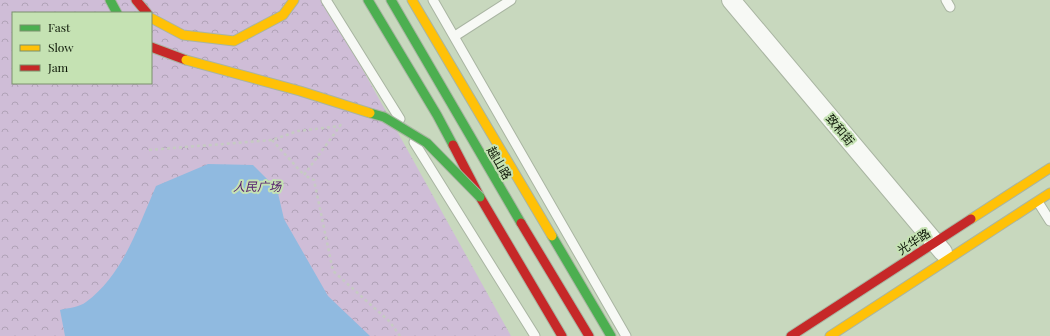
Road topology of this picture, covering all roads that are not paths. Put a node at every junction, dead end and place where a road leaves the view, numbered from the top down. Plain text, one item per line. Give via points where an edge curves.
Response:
1 (110, 0) edge
2 (136, 0) edge
3 (294, 0) edge
4 (326, 0) edge
5 (368, 0) edge
6 (391, 0) edge
7 (412, 0) edge
8 (433, 0) edge
9 (511, 0) edge
10 (731, 0) edge
11 (116, 12) edge
12 (146, 12) edge
13 (152, 19) edge
14 (455, 36) junction
15 (152, 47) edge
16 (1050, 168) edge
17 (1050, 193) edge
18 (480, 197) junction
19 (1038, 202) junction
20 (1050, 221) edge
21 (935, 243) junction
22 (949, 259) junction
23 (535, 336) edge
24 (562, 336) edge
25 (589, 336) edge
26 (611, 336) edge
27 (626, 336) edge
28 (791, 336) edge
29 (830, 336) edge

1 - 11 main road
2 - 12 main road
3 - 13 main road via 283,15 234,41 183,35
4 - 23 lane
5 - 18 main road, bridge via 437,115
6 - 25 main road, 越山路
7 - 26 main road
8 - 14 lane
9 - 14 lane
10 - 21 street, 致和街
14 - 27 lane
15 - 18 main road, bridge via 186,60 384,117 427,143
16 - 21 main road, 光华路
17 - 19 main road
18 - 24 main road
19 - 20 lane
19 - 22 main road
21 - 22 street, 致和街
21 - 28 main road, 光华路
22 - 29 main road

